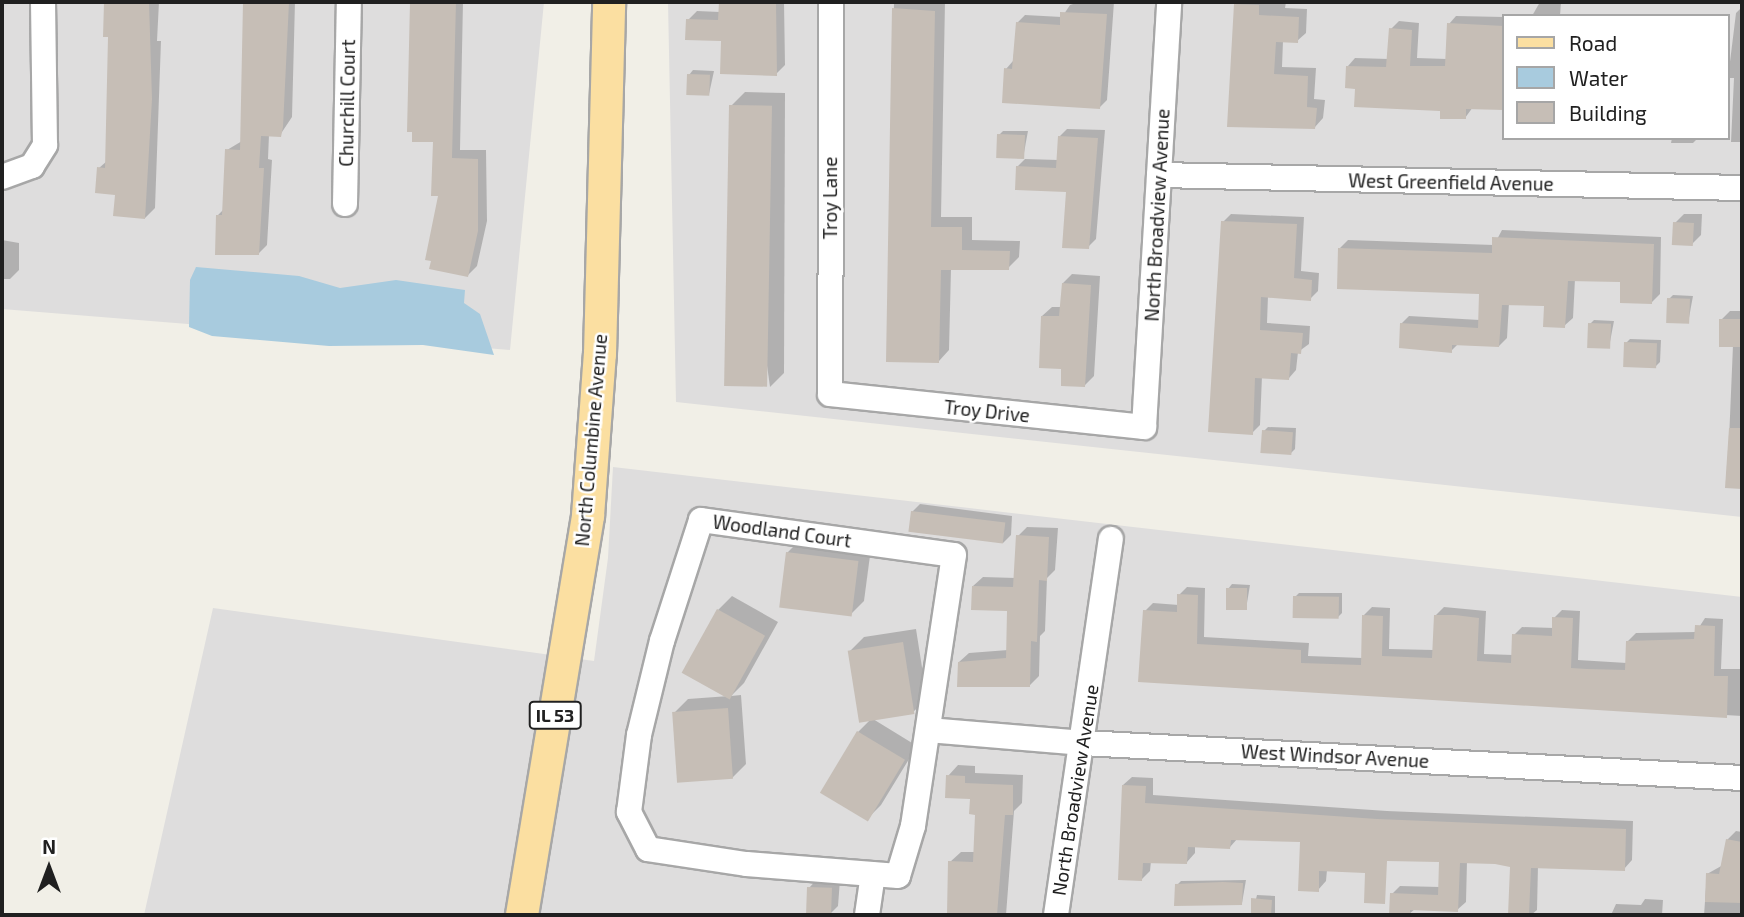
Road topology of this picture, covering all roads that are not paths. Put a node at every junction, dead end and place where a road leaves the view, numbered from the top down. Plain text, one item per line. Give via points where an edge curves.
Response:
1 (43, 2) edge
2 (349, 2) edge
3 (609, 2) edge
4 (831, 2) edge
5 (1169, 2) edge
6 (1159, 175) junction
7 (2, 177) edge
8 (1742, 188) edge
9 (345, 204) dead end
10 (830, 394) joint
11 (1144, 427) joint
12 (1111, 539) dead end
13 (928, 730) junction
14 (1083, 743) junction
15 (1742, 779) edge
16 (873, 874) junction
17 (522, 915) edge
18 (867, 915) edge
19 (1056, 915) edge

1 - 7 street via 45,145 32,166
2 - 9 street, Churchill Court
3 - 17 main road, North Columbine Avenue / IL 53 via 600,354 588,516
4 - 10 street, Troy Lane
5 - 6 street, North Broadview Avenue
6 - 8 street, West Greenfield Avenue
6 - 11 street, North Broadview Avenue
10 - 11 street, Troy Drive
12 - 14 street, North Broadview Avenue
13 - 14 street, West Windsor Avenue
13 - 16 street, Woodland Court via 913,826 898,876
13 - 16 street, Woodland Court via 954,555 701,520 662,641 639,735 628,812 648,849 746,864
14 - 15 street, West Windsor Avenue
14 - 19 street, North Broadview Avenue
16 - 18 street

